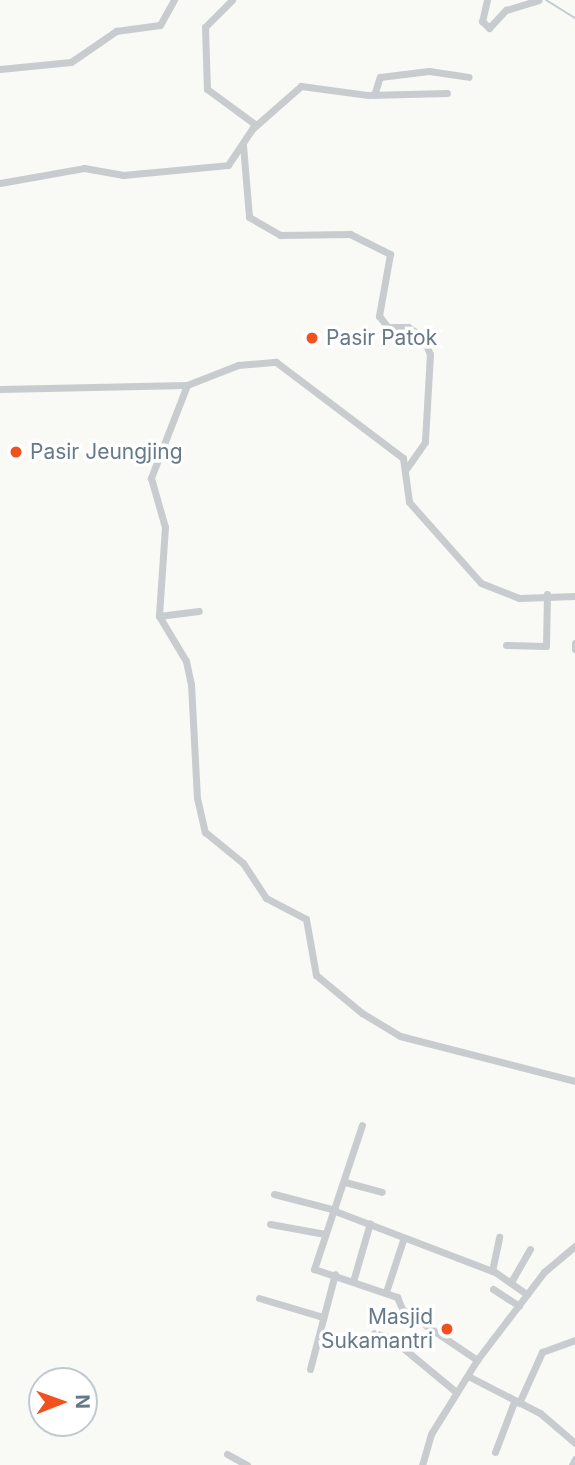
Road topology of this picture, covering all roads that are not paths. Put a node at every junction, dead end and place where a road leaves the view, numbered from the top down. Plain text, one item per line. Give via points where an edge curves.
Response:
1 (174, 0) edge
2 (232, 0) edge
3 (487, 0) edge
4 (538, 0) edge
5 (0, 69) edge
6 (469, 77) dead end
7 (447, 93) dead end
8 (374, 95) junction
9 (256, 125) junction
10 (243, 145) junction
11 (0, 183) edge
12 (187, 385) junction
13 (0, 389) edge
14 (407, 468) junction
15 (547, 594) junction
16 (575, 596) edge
17 (199, 611) dead end
18 (159, 616) junction
19 (575, 643) edge
20 (506, 645) dead end
21 (575, 649) edge
22 (575, 1081) edge
23 (362, 1125) dead end
24 (345, 1182) junction
25 (382, 1192) dead end
26 (274, 1194) dead end
27 (335, 1210) junction
28 (370, 1223) junction
29 (270, 1224) dead end
30 (325, 1234) junction
31 (499, 1237) dead end
32 (402, 1240) junction
33 (575, 1247) edge
34 (530, 1249) dead end
35 (492, 1271) junction
36 (335, 1274) junction
37 (354, 1278) junction
38 (511, 1282) junction
39 (493, 1289) dead end
40 (386, 1292) junction
41 (527, 1294) junction
42 (259, 1298) dead end
43 (519, 1306) junction
44 (323, 1317) junction
45 (374, 1333) dead end
46 (575, 1340) edge
47 (477, 1360) junction
48 (310, 1369) dead end
49 (468, 1376) junction
50 (456, 1392) junction
51 (517, 1402) junction
52 (575, 1443) edge
53 (495, 1452) dead end
54 (227, 1454) dead end
55 (575, 1459) edge
56 (247, 1465) edge
57 (422, 1465) edge
58 (572, 1465) edge

1 - 5 street via 160,26 116,31 71,62
2 - 9 street via 205,27 207,89
3 - 4 street via 482,21 489,28 506,10
6 - 8 street via 429,71 380,77
7 - 8 street
8 - 9 street via 301,86
9 - 10 street
10 - 11 street via 221,166 114,175 84,168
10 - 14 street via 249,217 277,234 352,235 390,254 379,316 387,327 405,326 423,337 430,354 425,442
12 - 13 street
12 - 14 street via 238,365 276,362 403,458
12 - 18 street via 151,478 165,527
14 - 15 street via 409,502 481,583 519,598
15 - 16 street
15 - 20 street via 546,646
17 - 18 street
18 - 22 street via 186,661 191,684 200,821 243,863 267,898 306,919 316,975 400,1036
19 - 21 street
23 - 24 street
24 - 25 street
24 - 27 street
26 - 27 street
27 - 28 street
27 - 30 street
28 - 32 street via 402,1232
28 - 37 street
29 - 30 street
30 - 36 street via 314,1269
31 - 35 street
32 - 35 street
32 - 40 street
33 - 41 street
34 - 38 street
35 - 38 street
36 - 37 street
36 - 44 street
37 - 40 street
38 - 41 street
39 - 43 street
40 - 47 street
41 - 43 street
42 - 44 street
43 - 47 street
44 - 48 street
45 - 50 street via 390,1338
46 - 51 street via 542,1352
47 - 49 street
49 - 50 street
49 - 51 street
50 - 57 street
51 - 52 street
51 - 53 street
54 - 56 street
55 - 58 street

